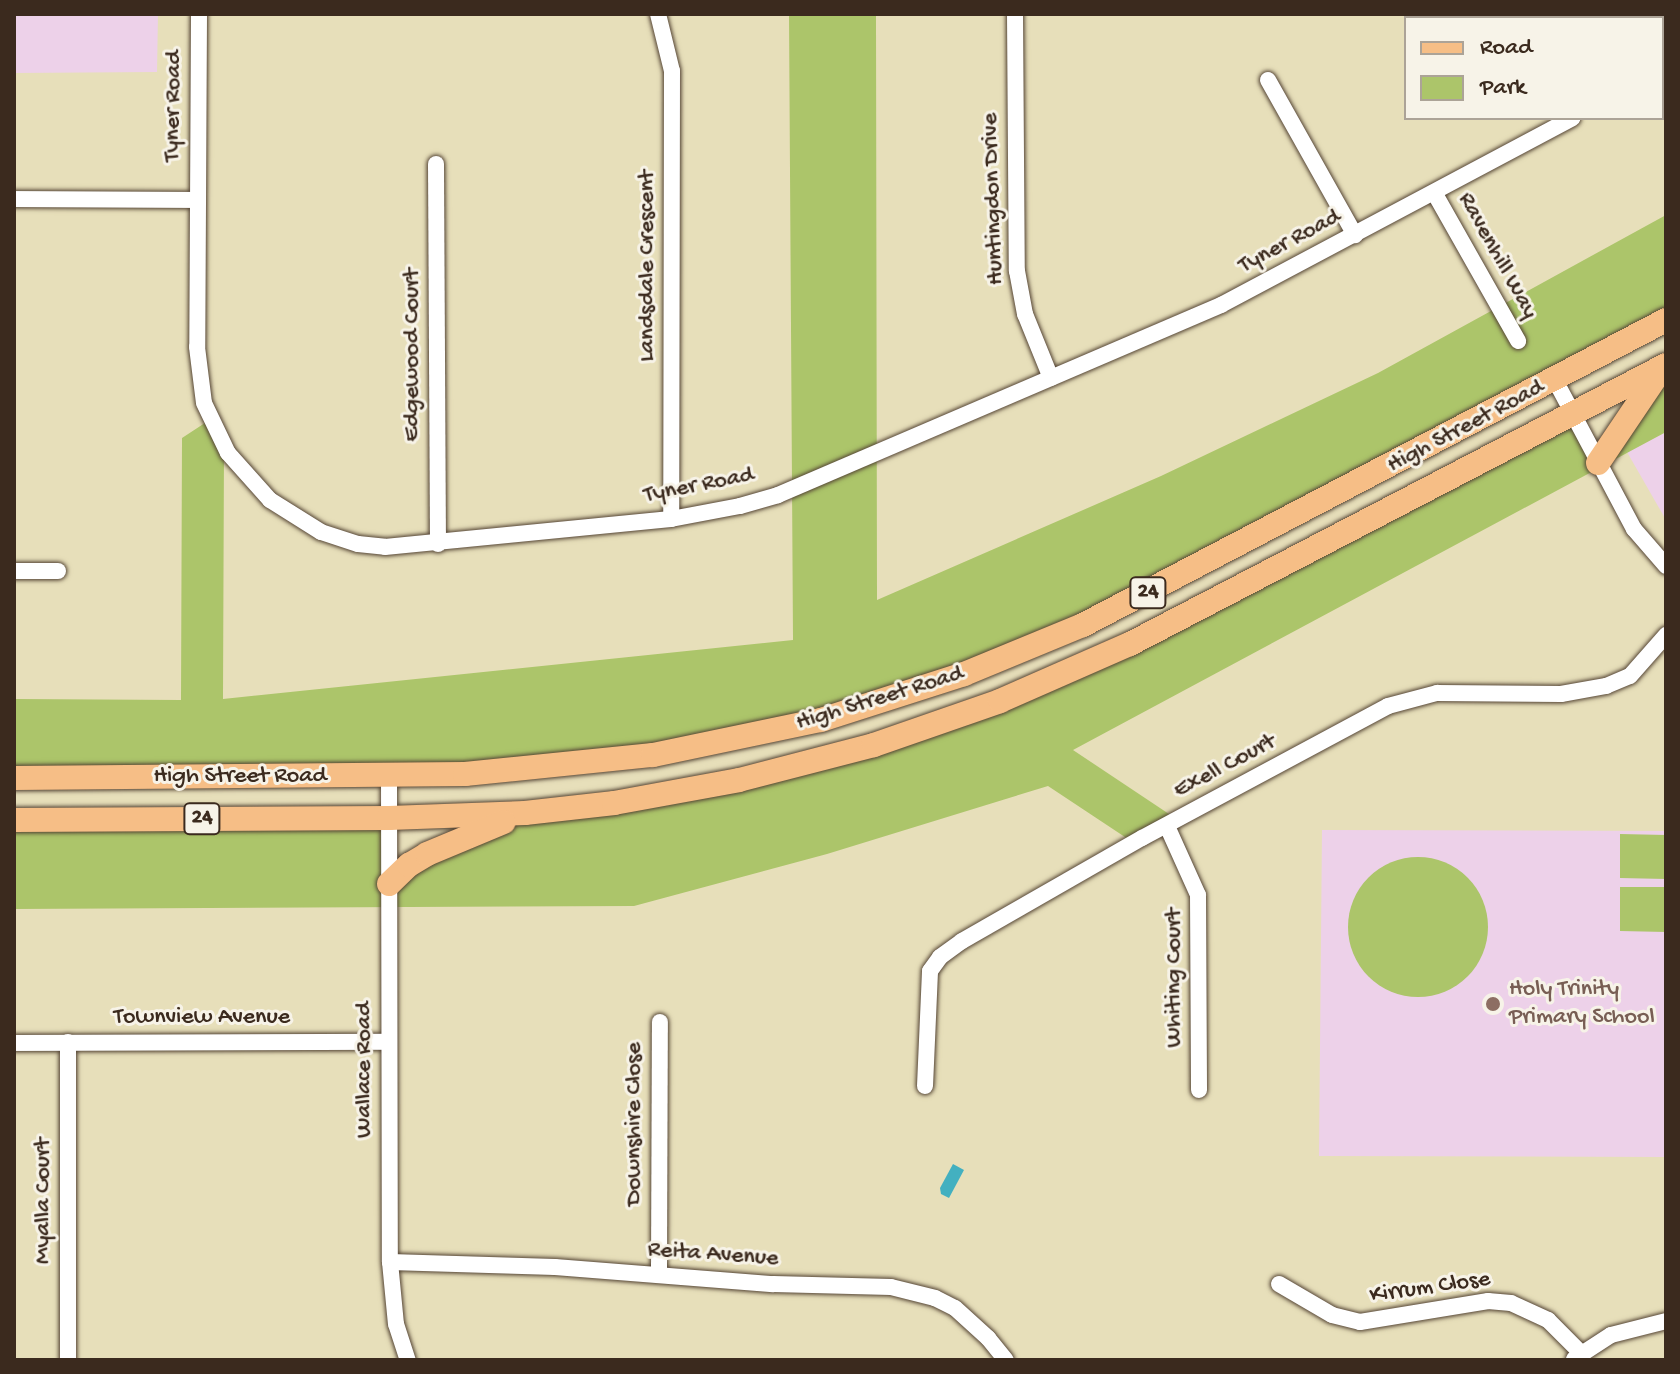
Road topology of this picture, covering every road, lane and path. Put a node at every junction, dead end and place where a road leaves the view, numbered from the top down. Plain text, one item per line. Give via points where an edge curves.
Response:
1 (199, 14) edge
2 (658, 14) edge
3 (1015, 14) edge
4 (1268, 80) dead end
5 (1568, 120) edge
6 (436, 164) dead end
7 (1435, 194) junction
8 (14, 199) edge
9 (197, 200) junction
10 (1355, 235) junction
11 (1666, 320) edge
12 (1518, 341) dead end
13 (1665, 365) edge
14 (1051, 378) junction
15 (1555, 380) junction
16 (1572, 413) junction
17 (1598, 463) junction
18 (671, 519) junction
19 (438, 544) junction
20 (1666, 566) edge
21 (14, 571) edge
22 (58, 571) dead end
23 (1666, 635) edge
24 (389, 776) junction
25 (14, 778) edge
26 (525, 813) junction
27 (389, 818) junction
28 (14, 820) edge
29 (1167, 826) junction
30 (389, 884) junction
31 (660, 1022) dead end
32 (68, 1042) junction
33 (389, 1042) junction
34 (14, 1043) edge
35 (925, 1086) dead end
36 (1199, 1090) dead end
37 (390, 1262) junction
38 (659, 1275) junction
39 (1279, 1284) dead end
40 (1666, 1321) edge
41 (1576, 1356) edge
42 (68, 1360) edge
43 (408, 1360) edge
44 (1006, 1360) edge

1 - 9 street, Tyner Road
2 - 18 street, Landsdale Crescent via 672,71
3 - 14 street, Huntingdon Drive via 1017,271 1025,314
4 - 10 street
5 - 7 street, Tyner Road
6 - 19 street, Edgewood Court
7 - 10 street, Tyner Road
7 - 12 street, Ravenhill Way
8 - 9 street
9 - 19 street, Tyner Road via 199,376 204,403 228,453 270,500 321,532 385,547
10 - 14 street, Tyner Road via 1221,305
11 - 15 main road, High Street Road / 24
13 - 16 main road, High Street Road / 24
13 - 17 main road
14 - 18 street, Tyner Road via 778,495
15 - 16 street
15 - 24 main road, High Street Road / 24 via 1110,612 892,700 775,732 653,755 508,771
16 - 17 street
16 - 26 main road, High Street Road / 24 via 1202,609 949,722 739,780
17 - 20 street via 1634,529
18 - 19 street, Tyner Road
21 - 22 street
23 - 29 street, Exell Court via 1630,676 1606,686 1561,694 1437,693 1406,699
24 - 25 main road, High Street Road / 24
24 - 27 street, Wallace Road
26 - 27 main road, High Street Road / 24
26 - 30 main road via 427,854
27 - 28 main road, High Street Road / 24
27 - 30 street, Wallace Road
29 - 35 street, Exell Court via 940,957 926,990
29 - 36 street, Whiting Court via 1198,895
30 - 33 street, Wallace Road
31 - 38 street, Downshire Close
32 - 33 street, Townview Avenue
32 - 34 street, Townview Avenue
32 - 42 street, Myalla Court
33 - 37 street, Wallace Road
37 - 38 street, Reita Avenue
37 - 43 street, Wallace Road via 393,1305
38 - 44 street, Reita Avenue via 914,1291 955,1308
39 - 41 street, Kirrum Close via 1332,1315 1360,1322 1488,1301 1511,1303 1548,1320
40 - 41 street via 1628,1327

